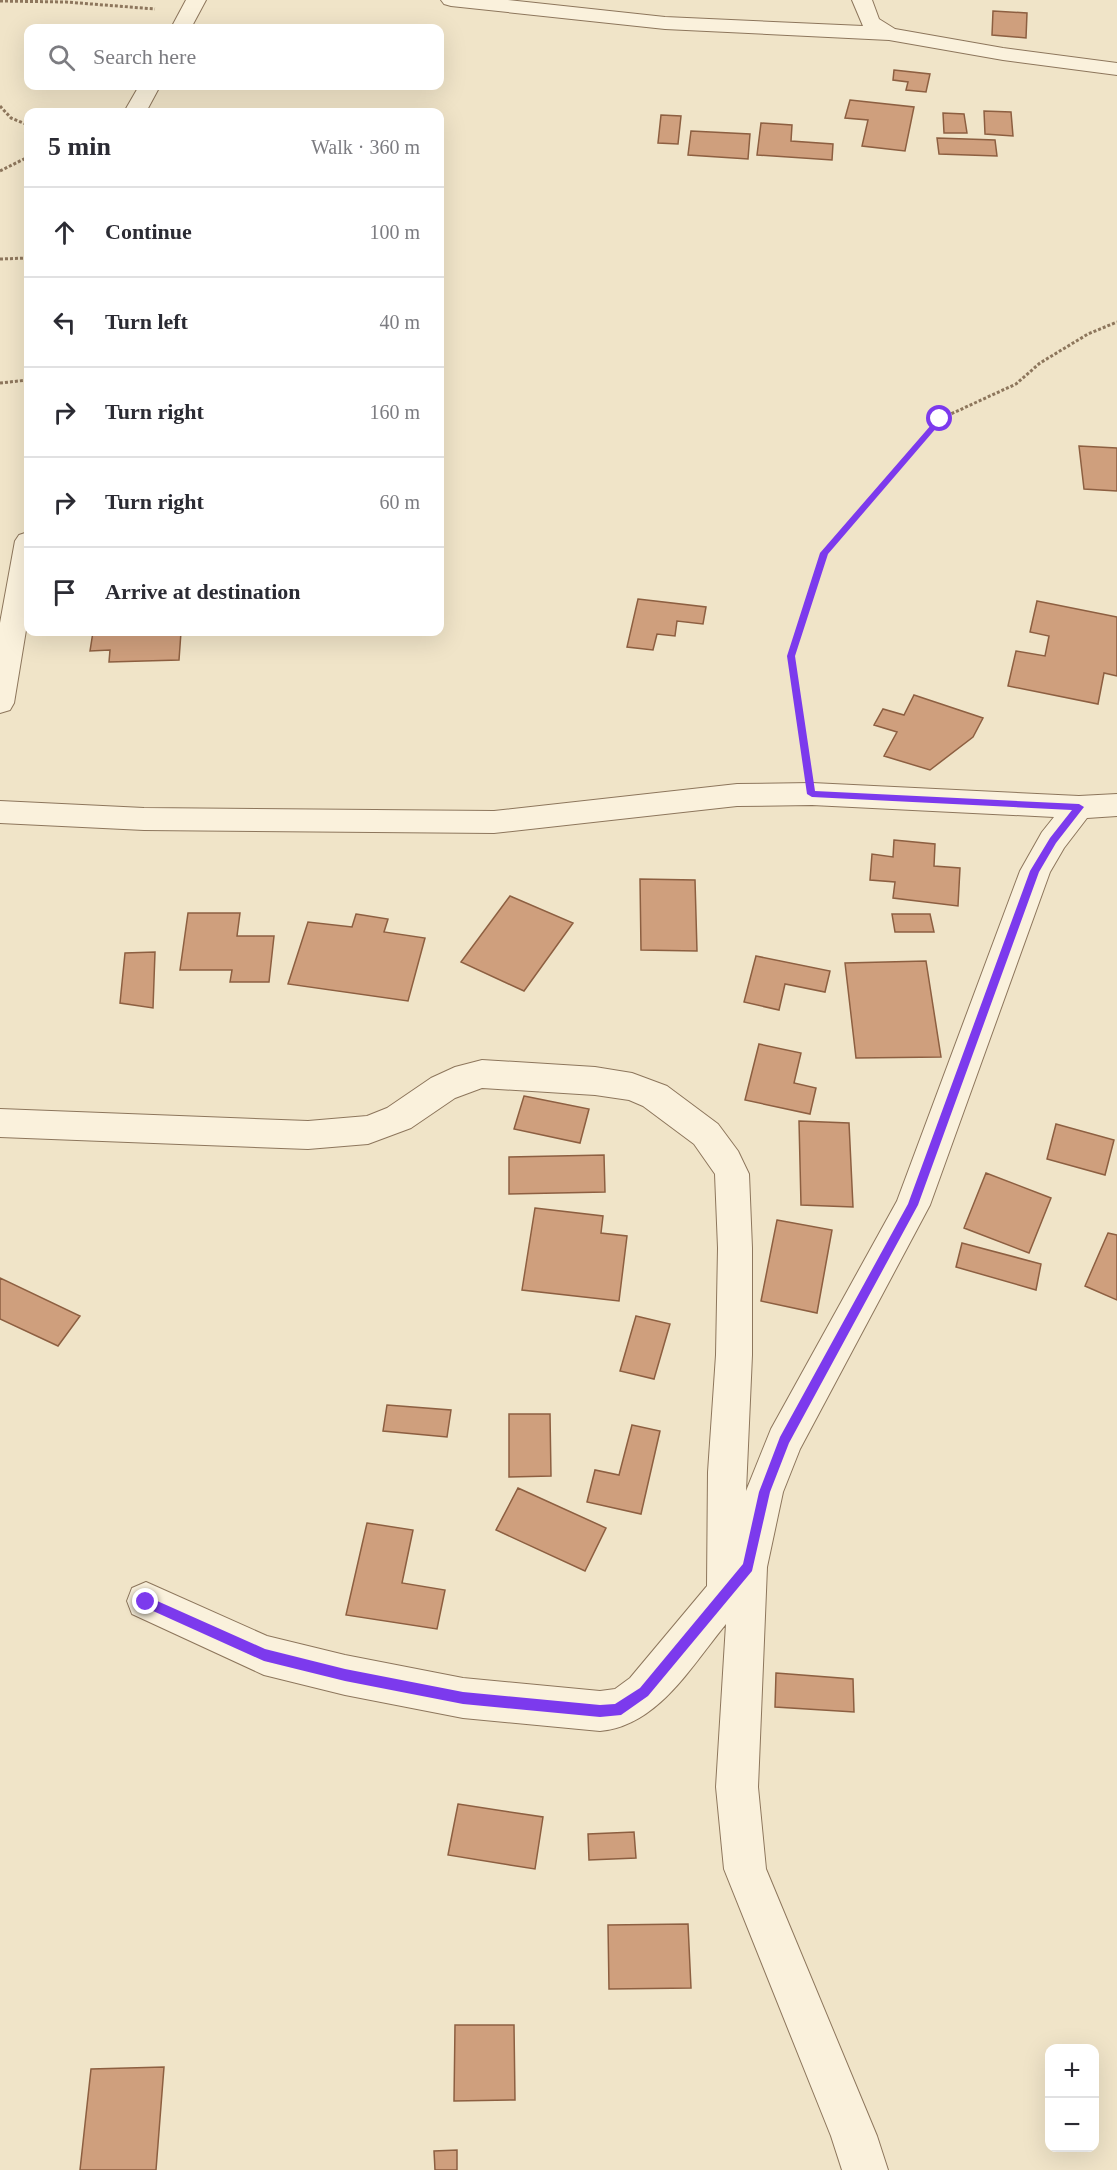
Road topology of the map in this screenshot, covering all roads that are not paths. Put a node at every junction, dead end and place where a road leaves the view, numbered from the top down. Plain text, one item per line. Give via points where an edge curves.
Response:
1 (451, 0) edge
2 (862, 0) edge
3 (889, 34) junction
4 (1117, 69) edge
5 (147, 90) edge
6 (137, 108) edge
7 (24, 564) edge
8 (0, 703) edge
9 (1117, 805) edge
10 (1079, 807) junction
11 (0, 812) edge
12 (0, 1124) edge
13 (737, 1580) junction
14 (146, 1602) dead end
15 (865, 2170) edge

1 - 3 street via 675,23
2 - 3 street via 870,22
3 - 4 street
5 - 6 street
7 - 8 street
9 - 10 street
10 - 11 street via 812,794 737,795 494,822 155,819
10 - 13 street via 1035,871 913,1205 784,1441
12 - 13 street via 308,1135 368,1130 399,1118 443,1088 482,1074 595,1081 632,1087 655,1096 706,1134 732,1174 734,1355 727,1472
13 - 14 street via 644,1692 617,1710 600,1711 463,1698 345,1675 264,1655
13 - 15 street via 737,1787 745,1869

